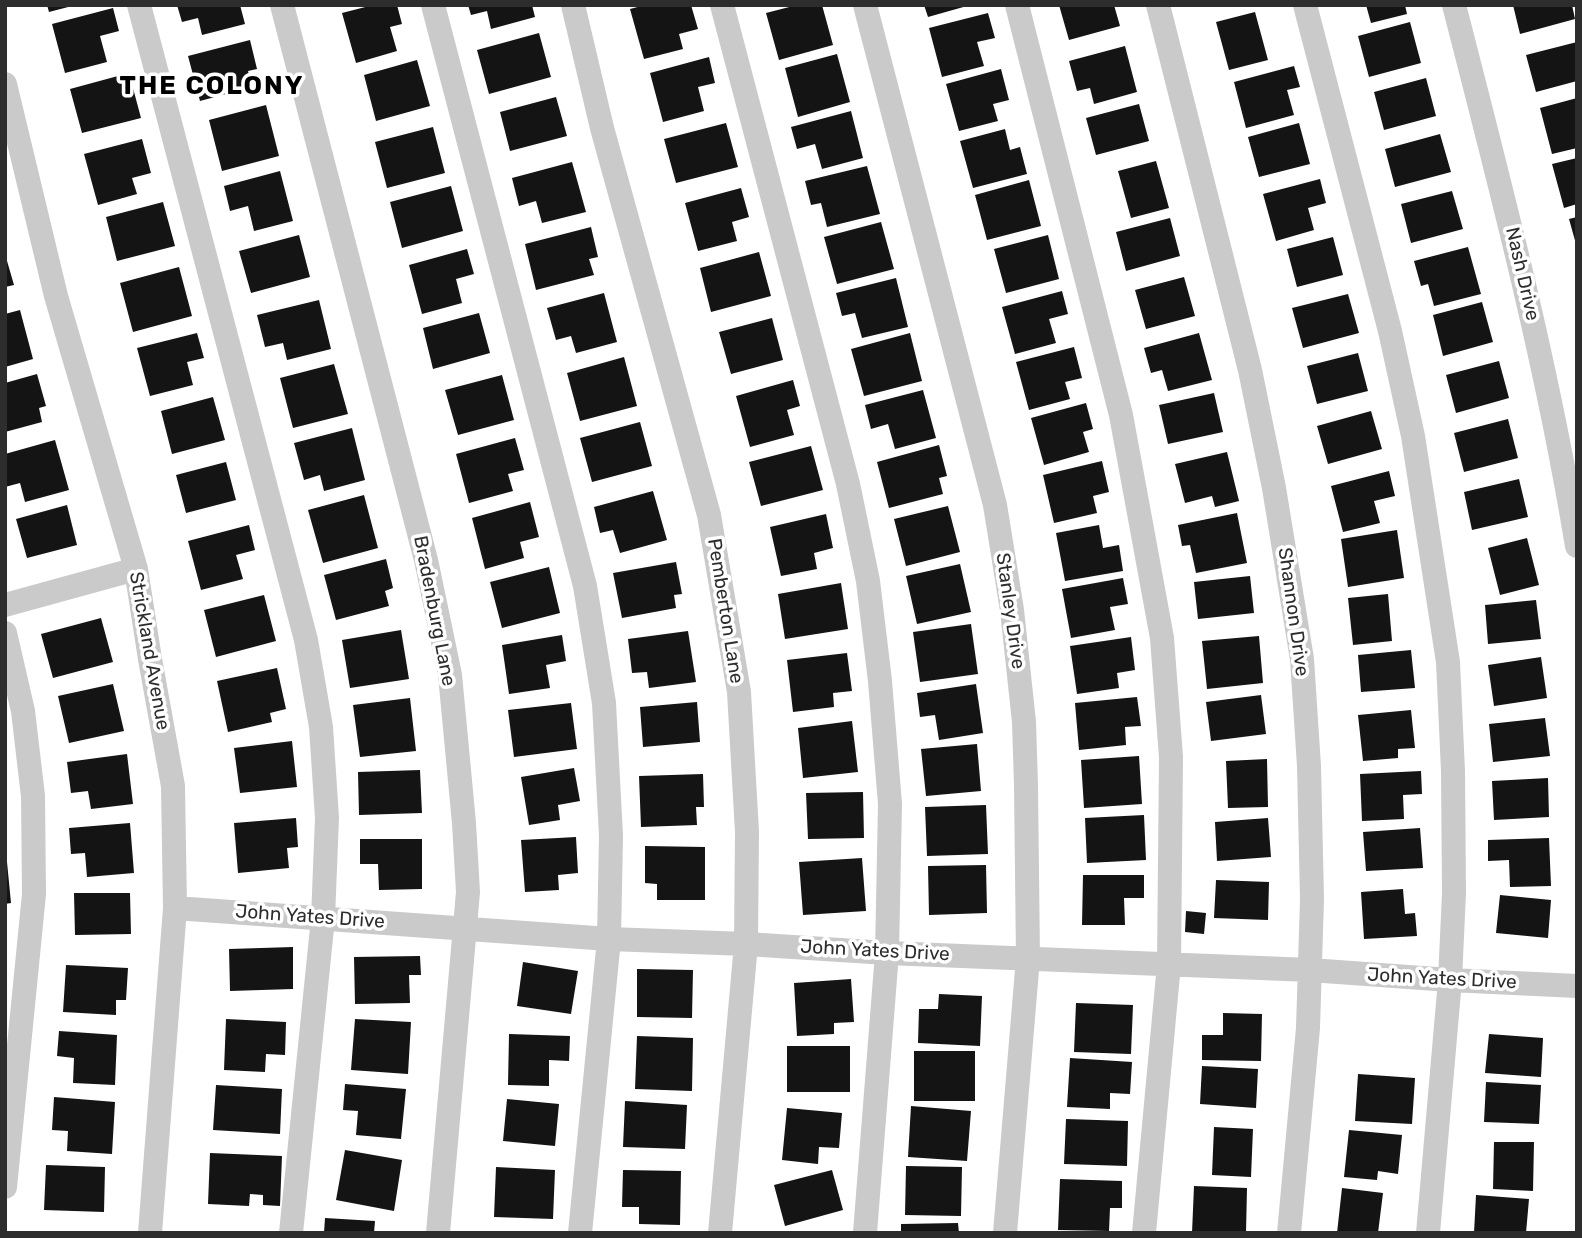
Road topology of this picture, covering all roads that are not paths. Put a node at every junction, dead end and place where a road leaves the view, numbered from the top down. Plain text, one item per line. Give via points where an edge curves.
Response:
1 (139, 5) edge
2 (282, 5) edge
3 (433, 5) edge
4 (573, 5) edge
5 (722, 5) edge
6 (865, 5) edge
7 (1017, 5) edge
8 (1158, 5) edge
9 (1305, 5) edge
10 (1454, 5) edge
11 (5, 84) edge
12 (1577, 546) edge
13 (135, 569) junction
14 (5, 605) edge
15 (5, 633) edge
16 (175, 908) junction
17 (323, 918) junction
18 (464, 927) junction
19 (609, 939) junction
20 (746, 944) junction
21 (887, 953) junction
22 (1028, 958) junction
23 (1169, 964) junction
24 (1310, 970) junction
25 (1450, 980) junction
26 (1577, 986) edge
27 (5, 1187) edge
28 (149, 1233) edge
29 (291, 1233) edge
30 (438, 1233) edge
31 (580, 1233) edge
32 (720, 1233) edge
33 (865, 1233) edge
34 (1005, 1233) edge
35 (1144, 1233) edge
36 (1289, 1233) edge
37 (1428, 1233) edge

1 - 17 street via 306,640 321,727 327,818
2 - 18 street, Bradenburg Lane via 426,560 450,675 468,892
3 - 19 street via 585,586 604,703 611,836
4 - 20 street, Pemberton Lane via 602,128 709,515 738,692 747,832
5 - 21 street via 848,484 868,581 890,804
6 - 22 street, Stanley Drive via 997,518 1024,722
7 - 23 street via 1121,415 1162,638 1171,757
8 - 24 street, Shannon Drive via 1250,370 1294,601 1309,766
9 - 25 street via 1390,331 1410,423 1448,662 1454,893
10 - 12 street, Nash Drive via 1519,258
11 - 13 street, Strickland Avenue via 56,296
13 - 14 street
13 - 16 street, Strickland Avenue via 173,786
15 - 27 street via 23,711 33,796 34,894
16 - 17 street, John Yates Drive
16 - 28 street, Strickland Avenue
17 - 18 street, John Yates Drive
17 - 29 street
18 - 19 street, John Yates Drive
18 - 30 street, Bradenburg Lane
19 - 20 street, John Yates Drive
19 - 31 street
20 - 21 street, John Yates Drive
20 - 32 street, Pemberton Lane
21 - 22 street, John Yates Drive
21 - 33 street
22 - 23 street, John Yates Drive
22 - 34 street, Stanley Drive
23 - 24 street, John Yates Drive
23 - 35 street
24 - 25 street, John Yates Drive
24 - 36 street, Shannon Drive
25 - 26 street, John Yates Drive
25 - 37 street

